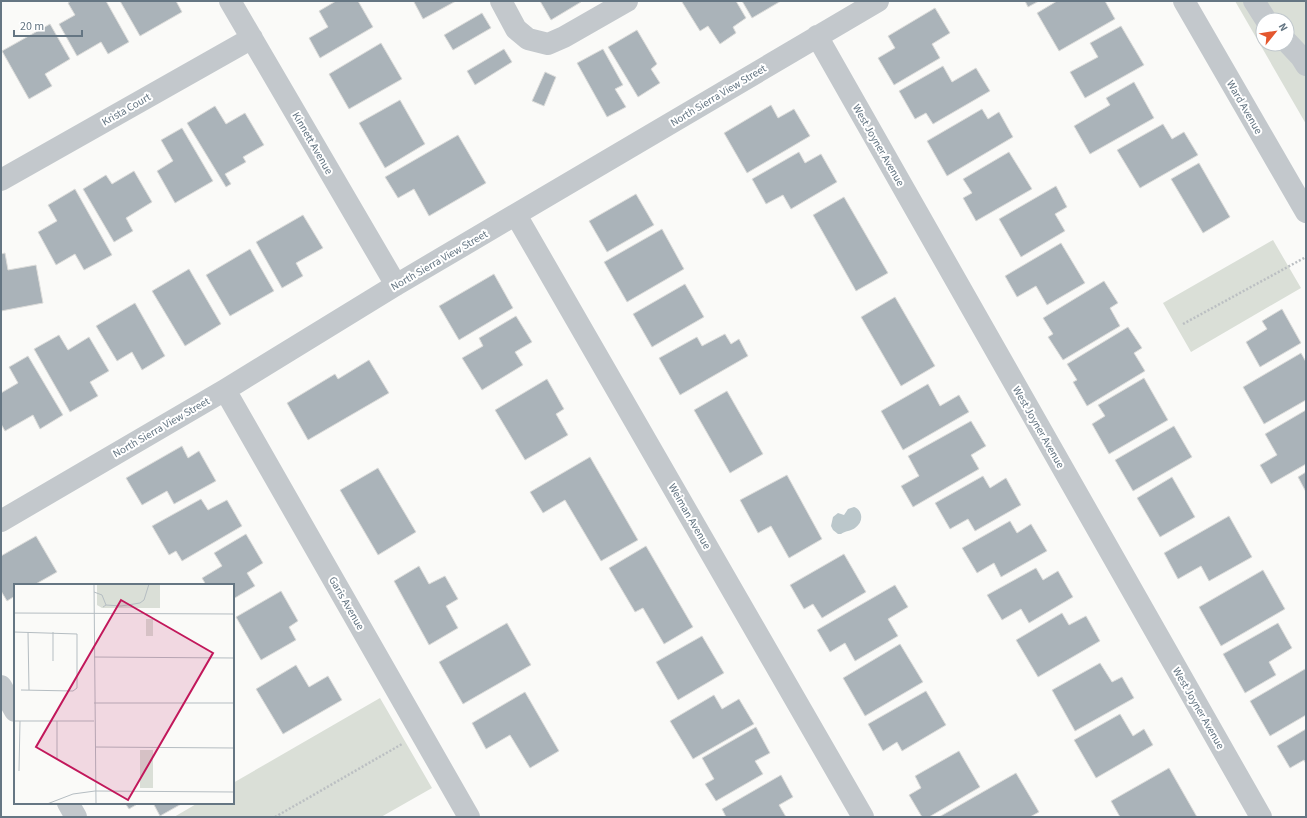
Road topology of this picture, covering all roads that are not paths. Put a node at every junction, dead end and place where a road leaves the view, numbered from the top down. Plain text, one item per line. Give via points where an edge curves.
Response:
1 (230, 1) edge
2 (501, 1) edge
3 (627, 1) edge
4 (878, 1) edge
5 (1184, 1) edge
6 (1254, 1) edge
7 (1261, 12) edge
8 (817, 36) junction
9 (252, 38) junction
10 (1295, 51) edge
11 (1306, 65) edge
12 (1, 180) edge
13 (1306, 212) edge
14 (516, 215) junction
15 (396, 285) junction
16 (225, 390) junction
17 (1, 521) edge
18 (1, 686) edge
19 (14, 709) edge
20 (69, 804) edge
21 (76, 817) edge
22 (469, 817) edge
23 (863, 817) edge
24 (1261, 817) edge

1 - 9 street, Kinnett Avenue
2 - 3 street via 516,28 528,39 548,44
4 - 8 street, North Sierra View Street
5 - 13 street, Ward Avenue
6 - 7 street
8 - 14 street, North Sierra View Street
8 - 24 street, West Joyner Avenue
9 - 12 street, Krista Court
9 - 15 street, Kinnett Avenue
10 - 11 street
14 - 15 street, North Sierra View Street
14 - 23 street, Weiman Avenue
15 - 16 street, North Sierra View Street
16 - 17 street, North Sierra View Street
16 - 22 street, Garis Avenue
18 - 19 street
20 - 21 street

